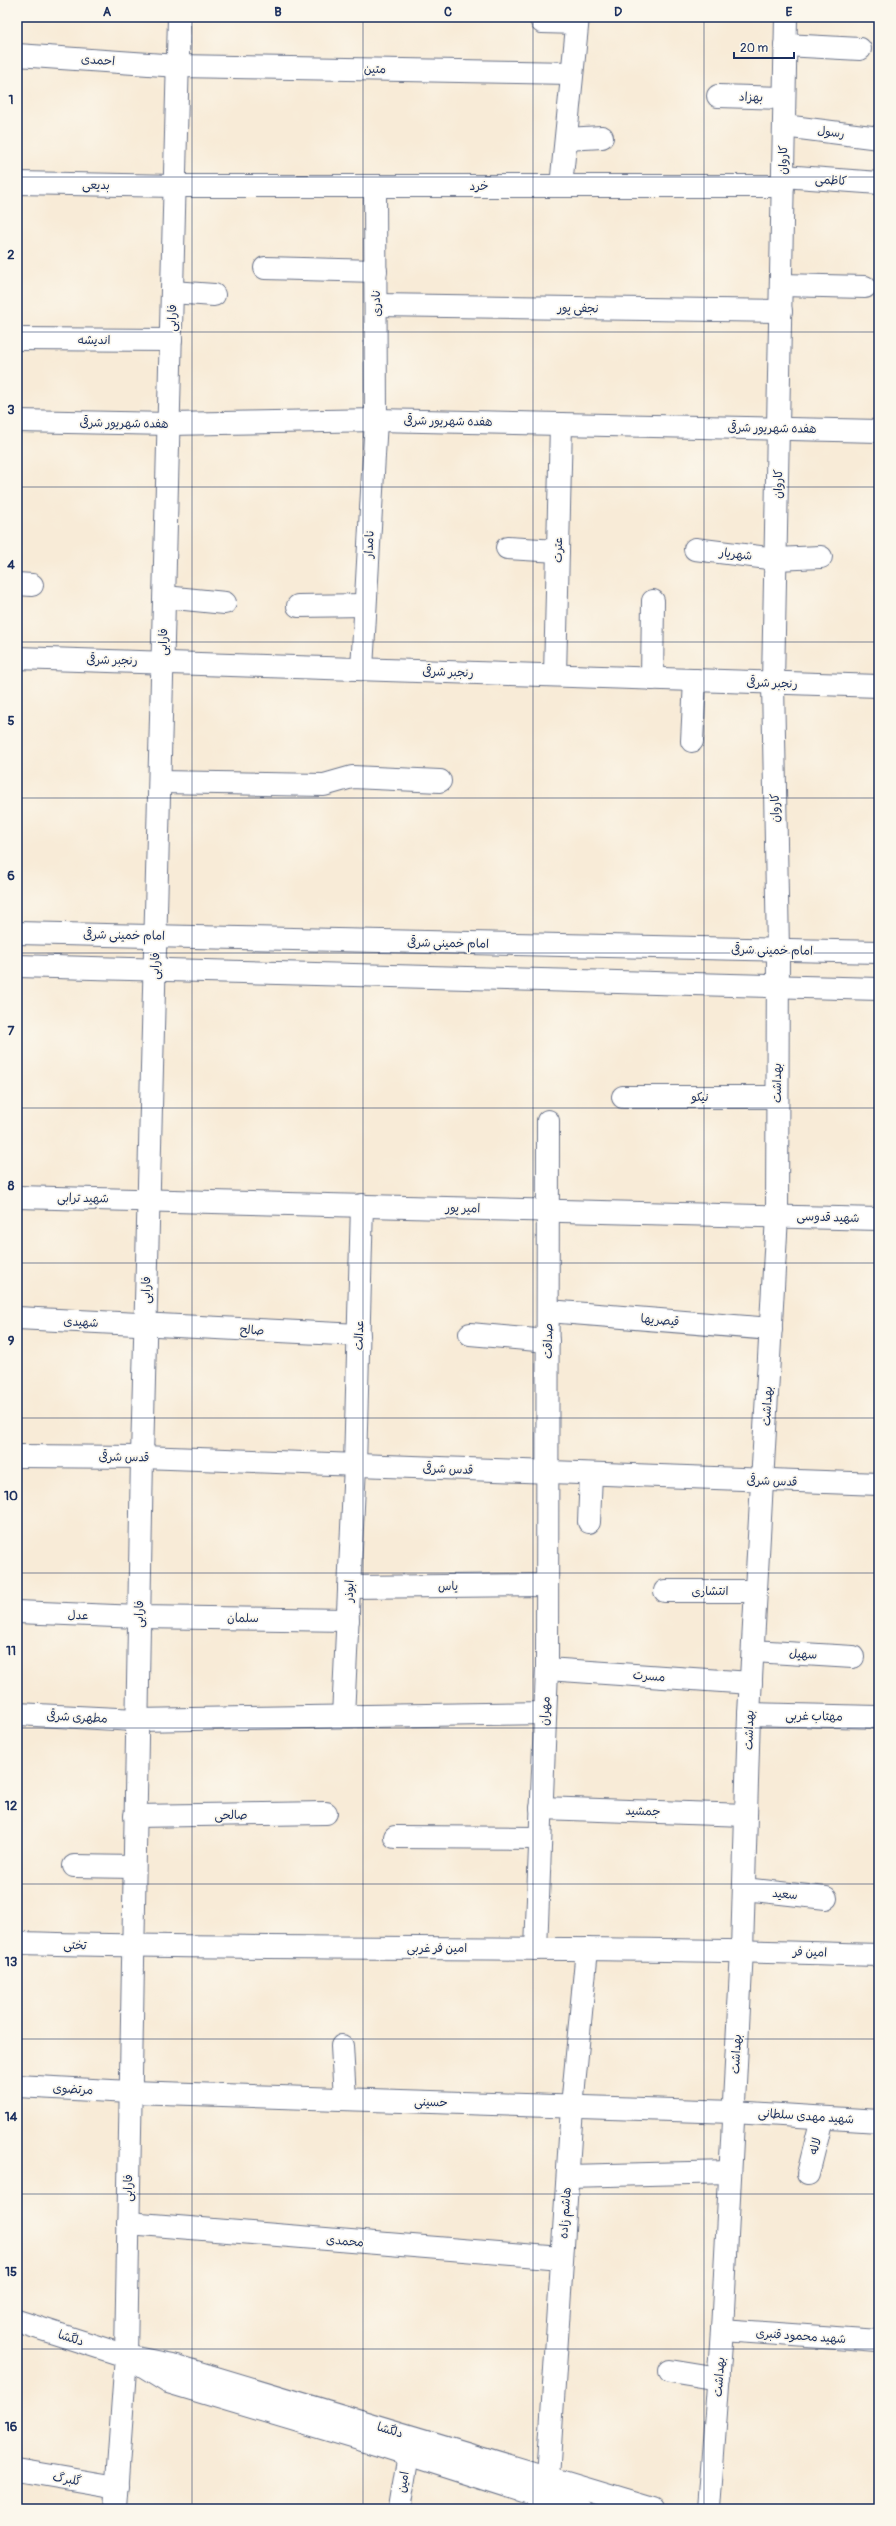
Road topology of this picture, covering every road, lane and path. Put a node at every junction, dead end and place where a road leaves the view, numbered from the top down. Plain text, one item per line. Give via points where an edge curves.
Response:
1 (180, 17) edge
2 (786, 17) edge
3 (577, 20) edge
4 (542, 22) dead end
5 (785, 45) junction
6 (860, 49) dead end
7 (17, 55) edge
8 (178, 66) junction
9 (572, 73) junction
10 (718, 96) dead end
11 (784, 98) junction
12 (784, 126) junction
13 (602, 137) dead end
14 (879, 138) edge
15 (566, 139) junction
16 (783, 181) junction
17 (17, 183) edge
18 (879, 183) edge
19 (175, 186) junction
20 (375, 186) junction
21 (561, 186) junction
22 (265, 268) dead end
23 (376, 271) junction
24 (781, 285) junction
25 (865, 287) dead end
26 (172, 292) junction
27 (214, 295) dead end
28 (376, 305) junction
29 (781, 311) junction
30 (17, 339) edge
31 (171, 340) junction
32 (376, 420) junction
33 (17, 421) edge
34 (170, 424) junction
35 (562, 424) junction
36 (779, 428) junction
37 (879, 431) edge
38 (507, 548) dead end
39 (695, 549) dead end
40 (558, 551) junction
41 (821, 557) dead end
42 (776, 559) junction
43 (165, 597) junction
44 (653, 601) dead end
45 (225, 603) dead end
46 (365, 605) junction
47 (298, 606) dead end
48 (17, 658) edge
49 (163, 661) junction
50 (362, 668) junction
51 (555, 675) junction
52 (652, 679) junction
53 (695, 680) junction
54 (773, 683) junction
55 (879, 686) edge
56 (692, 741) dead end
57 (440, 781) dead end
58 (160, 782) junction
59 (17, 933) edge
60 (155, 936) junction
61 (778, 950) junction
62 (879, 952) edge
63 (17, 966) edge
64 (154, 969) junction
65 (778, 986) junction
66 (879, 989) edge
67 (623, 1097) dead end
68 (777, 1097) junction
69 (548, 1121) dead end
70 (17, 1197) edge
71 (149, 1200) junction
72 (362, 1205) junction
73 (546, 1210) junction
74 (777, 1216) junction
75 (879, 1219) edge
76 (548, 1311) junction
77 (17, 1318) edge
78 (145, 1325) junction
79 (771, 1329) junction
80 (470, 1334) dead end
81 (359, 1335) junction
82 (548, 1341) junction
83 (17, 1456) edge
84 (142, 1457) junction
85 (355, 1466) junction
86 (547, 1473) junction
87 (591, 1474) junction
88 (762, 1481) junction
89 (879, 1484) edge
90 (589, 1522) dead end
91 (547, 1585) junction
92 (349, 1587) junction
93 (664, 1591) dead end
94 (756, 1591) junction
95 (17, 1612) edge
96 (139, 1617) junction
97 (348, 1620) junction
98 (753, 1651) junction
99 (853, 1657) dead end
100 (547, 1669) junction
101 (751, 1684) junction
102 (545, 1712) junction
103 (17, 1714) edge
104 (749, 1714) junction
105 (343, 1716) junction
106 (879, 1717) edge
107 (137, 1720) junction
108 (541, 1808) junction
109 (326, 1813) dead end
110 (746, 1815) junction
111 (135, 1816) junction
112 (395, 1837) dead end
113 (540, 1838) junction
114 (74, 1866) dead end
115 (134, 1867) junction
116 (744, 1889) junction
117 (826, 1898) dead end
118 (17, 1943) edge
119 (133, 1946) junction
120 (536, 1949) junction
121 (588, 1949) junction
122 (742, 1950) junction
123 (879, 1955) edge
124 (342, 2046) dead end
125 (17, 2086) edge
126 (130, 2092) junction
127 (345, 2099) junction
128 (572, 2107) junction
129 (733, 2112) junction
130 (822, 2118) junction
131 (879, 2121) edge
132 (730, 2172) junction
133 (808, 2174) dead end
134 (568, 2176) junction
135 (128, 2223) junction
136 (562, 2258) junction
137 (17, 2321) edge
138 (722, 2330) junction
139 (879, 2341) edge
140 (126, 2356) junction
141 (670, 2371) dead end
142 (719, 2379) junction
143 (408, 2454) junction
144 (17, 2470) edge
145 (548, 2477) junction
146 (117, 2487) junction
147 (521, 2499) edge
148 (115, 2509) edge
149 (398, 2509) edge
150 (580, 2509) edge
151 (653, 2509) edge
152 (709, 2509) edge

1 - 8 street, فارابی
2 - 5 street, کاروان
3 - 4 street
3 - 9 street
5 - 6 street
5 - 11 street, کاروان
7 - 8 street, احمدی
8 - 9 street, متین
8 - 19 street, فارابی
9 - 15 street
10 - 11 street, بهزاد
11 - 12 street, کاروان
12 - 14 street, رسول
12 - 16 street, کاروان
13 - 15 street
15 - 21 street
16 - 18 street, کاظمی
16 - 21 street, خرد
16 - 24 street, کاروان
17 - 19 street, بدیعی
19 - 20 street, خرد
19 - 26 street, فارابی
20 - 21 street, خرد
20 - 23 street, نادری
22 - 23 street
23 - 28 street, نادری
24 - 25 street
24 - 29 street, کاروان
26 - 27 street
26 - 31 street, فارابی
28 - 29 street, نجفی پور
28 - 32 street, نادری
29 - 36 street, کاروان
30 - 31 street, اندیشه
31 - 34 street, فارابی
32 - 34 street, هفده شهریور شرقی
32 - 35 street, هفده شهریور شرقی
32 - 46 street, نامدار
33 - 34 street, هفده شهریور شرقی
34 - 43 street, فارابی
35 - 36 street, هفده شهریور شرقی
35 - 40 street, عترت
36 - 37 street, هفده شهریور شرقی
36 - 42 street, کاروان
38 - 40 street
39 - 42 street, شهریار
40 - 51 street, عترت
41 - 42 street, شهریار
42 - 54 street, کاروان
43 - 45 street
43 - 49 street, فارابی
44 - 52 street
46 - 47 street
46 - 50 street, نامدار
48 - 49 street, رنجبر شرقی
49 - 50 street, رنجبر شرقی
49 - 58 street, فارابی
50 - 51 street, رنجبر شرقی
51 - 52 street, رنجبر شرقی
52 - 53 street, رنجبر شرقی
53 - 54 street, رنجبر شرقی
53 - 56 street
54 - 55 street, رنجبر شرقی
54 - 61 street, کاروان
57 - 58 street via 352,777 324,785
58 - 60 street, فارابی
59 - 60 street, امام خمینی شرقی
60 - 61 street, امام خمینی شرقی
60 - 64 street, فارابی
61 - 62 street, امام خمینی شرقی
61 - 65 street, بهداشت
63 - 64 street
64 - 65 street
64 - 71 street, فارابی
65 - 66 street
65 - 68 street, بهداشت
67 - 68 street, نیکو
68 - 74 street, بهداشت
69 - 73 street, صداقت
70 - 71 street, شهید ترابی
71 - 72 street, امیر پور
71 - 78 street, فارابی
72 - 73 street, امیر پور
72 - 81 street, عدالت
73 - 74 street, امیر پور
73 - 76 street, صداقت
74 - 75 street, شهید قدوسی
74 - 79 street, بهداشت
76 - 79 street, قیصریها
76 - 82 street, صداقت
77 - 78 street, شهیدی
78 - 81 street, صالح
78 - 84 street, فارابی
79 - 88 street, بهداشت
80 - 82 street
81 - 85 street, عدالت
82 - 86 street, صداقت
83 - 84 street, قدس شرقی
84 - 85 street, قدس شرقی
84 - 96 street, فارابی
85 - 86 street, قدس شرقی
85 - 92 street, ابوذر
86 - 87 street, قدس شرقی
86 - 91 street, مهران
87 - 88 street, قدس شرقی
87 - 90 street
88 - 89 street, قدس شرقی
88 - 94 street, بهداشت
91 - 92 street, یاس
91 - 100 street, مهران
92 - 97 street, ابوذر
93 - 94 street, انتشاری
94 - 98 street, بهداشت
95 - 96 street, عدل
96 - 97 street, سلمان
96 - 107 street, فارابی
97 - 105 street, ابوذر
98 - 99 street, سهیل
98 - 101 street, بهداشت
100 - 101 street, مسرت
100 - 102 street, مهران
101 - 104 street, بهداشت
102 - 105 street
102 - 108 street, مهران
103 - 107 street, مطهری شرقی
104 - 106 street, مهتاب غربی
104 - 110 street, بهداشت
105 - 107 street
107 - 111 street, فارابی
108 - 110 street, جمشید
108 - 113 street, مهران
109 - 111 street, صالحی
110 - 116 street, بهداشت
111 - 115 street, فارابی
112 - 113 street
113 - 120 street, مهران
114 - 115 street
115 - 119 street, فارابی
116 - 117 street, سعید
116 - 122 street, بهداشت
118 - 119 street, تختی
119 - 120 street, امین فر غربی
119 - 126 street, فارابی
120 - 121 street, امین فر غربی
121 - 122 street, امین فر غربی
121 - 128 street, هاشم زاده
122 - 123 street, امین فر
122 - 129 street, بهداشت
124 - 127 street
125 - 126 street, مرتضوی
126 - 127 street, حسینی
126 - 135 street, فارابی
127 - 128 street, حسینی
128 - 129 street, حسینی
128 - 134 street, هاشم زاده
129 - 130 street, شهید مهدی سلطانی
129 - 132 street, بهداشت
130 - 131 street, شهید مهدی سلطانی
130 - 133 street, لاله
132 - 134 street
132 - 138 street, بهداشت
134 - 136 street, هاشم زاده
135 - 136 street, محمدی
135 - 140 street, فارابی
136 - 145 street, هاشم زاده
137 - 140 street, دلگشا
138 - 139 street, شهید محمود قنبری
138 - 142 street, بهداشت
140 - 143 street, دلگشا via 168,2382
140 - 145 street, دلگشا via 176,2366
140 - 146 street, فارابی
141 - 142 street
142 - 152 street, بهداشت
143 - 147 street, دلگشا
143 - 149 street, امین
144 - 146 street, گلبرگ
145 - 151 street, دلگشا
146 - 148 street, فارابی
147 - 150 street, دلگشا

